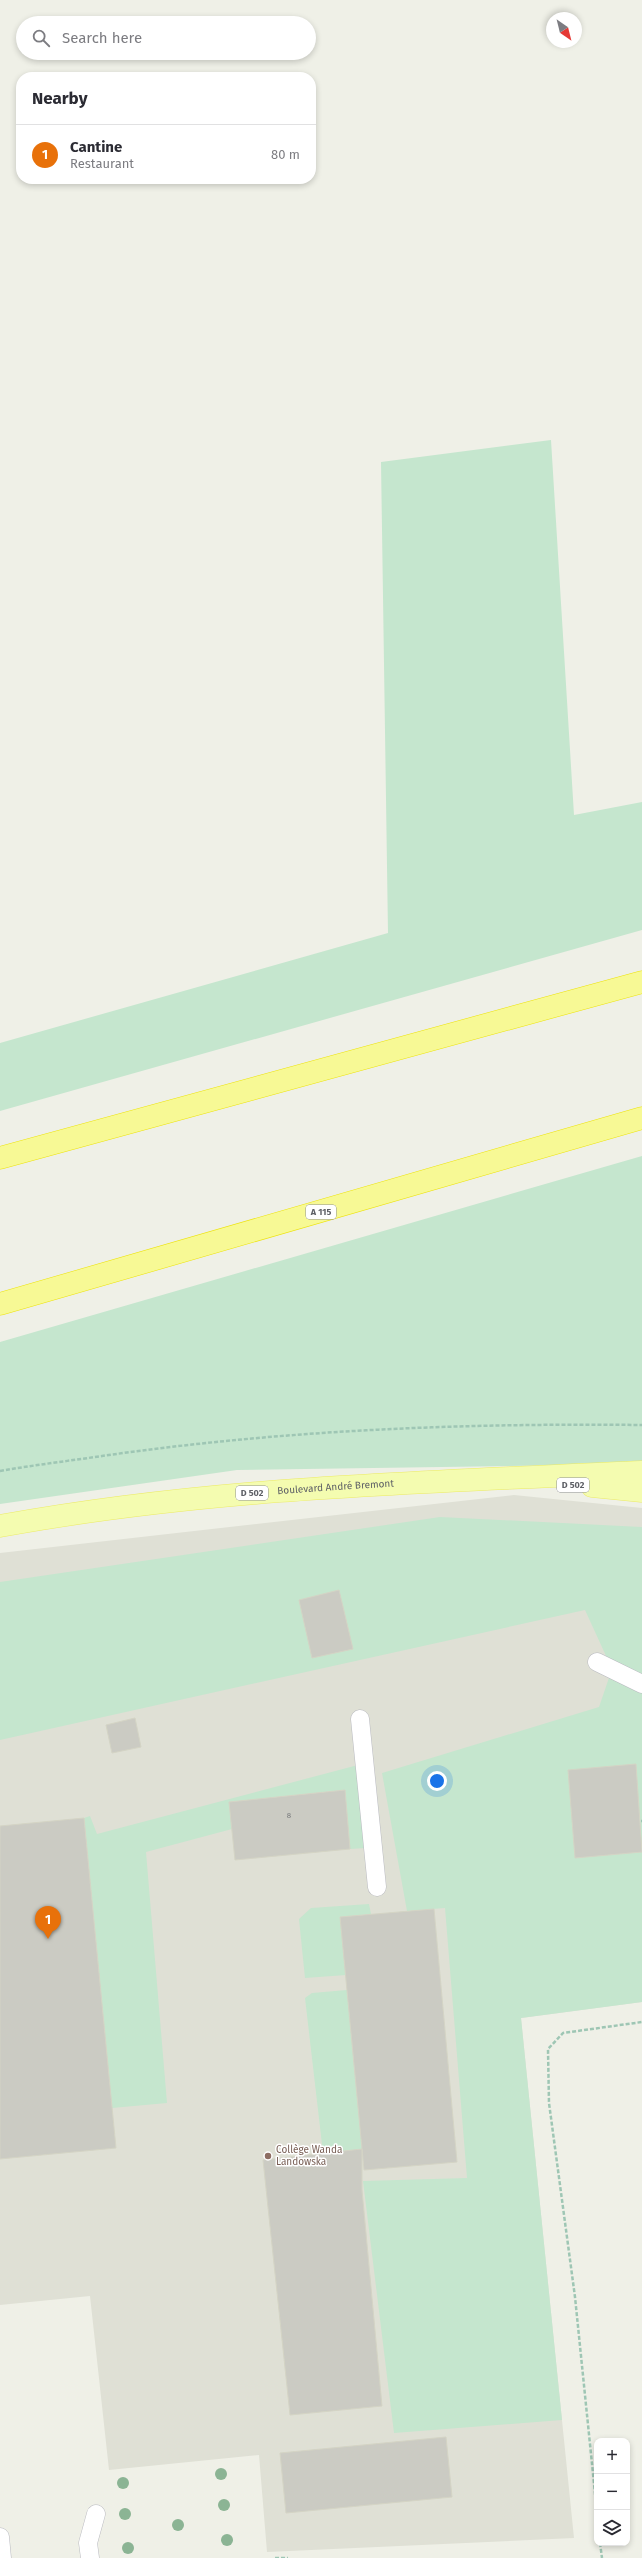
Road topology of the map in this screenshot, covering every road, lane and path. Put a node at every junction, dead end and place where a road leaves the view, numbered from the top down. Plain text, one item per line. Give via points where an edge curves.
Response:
1 (642, 982) edge
2 (642, 1118) edge
3 (0, 1158) edge
4 (0, 1304) edge
5 (642, 1425) edge
6 (0, 1471) edge
7 (642, 1472) edge
8 (505, 1478) junction
9 (642, 1491) edge
10 (0, 1526) edge
11 (597, 1662) dead end
12 (642, 1684) edge
13 (360, 1719) dead end
14 (377, 1887) dead end
15 (642, 2022) edge
16 (597, 2510) edge
17 (96, 2514) dead end
18 (0, 2537) edge
19 (600, 2546) edge
20 (2, 2558) edge
21 (90, 2558) edge
22 (275, 2558) edge
23 (288, 2558) edge
24 (602, 2558) edge

1 - 3 highway
2 - 4 highway, A 115
5 - 6 path via 510,1424 286,1434 153,1448
7 - 8 main road, Boulevard André Bremont / D 502
8 - 9 main road, Boulevard André Bremont / D 502
8 - 10 main road, Boulevard André Bremont / D 502 via 358,1485 237,1495 116,1508
11 - 12 lane
13 - 14 lane
15 - 16 path via 563,2033 548,2049 549,2103 575,2297
17 - 21 lane via 88,2543
18 - 20 lane
19 - 24 path
22 - 23 path

